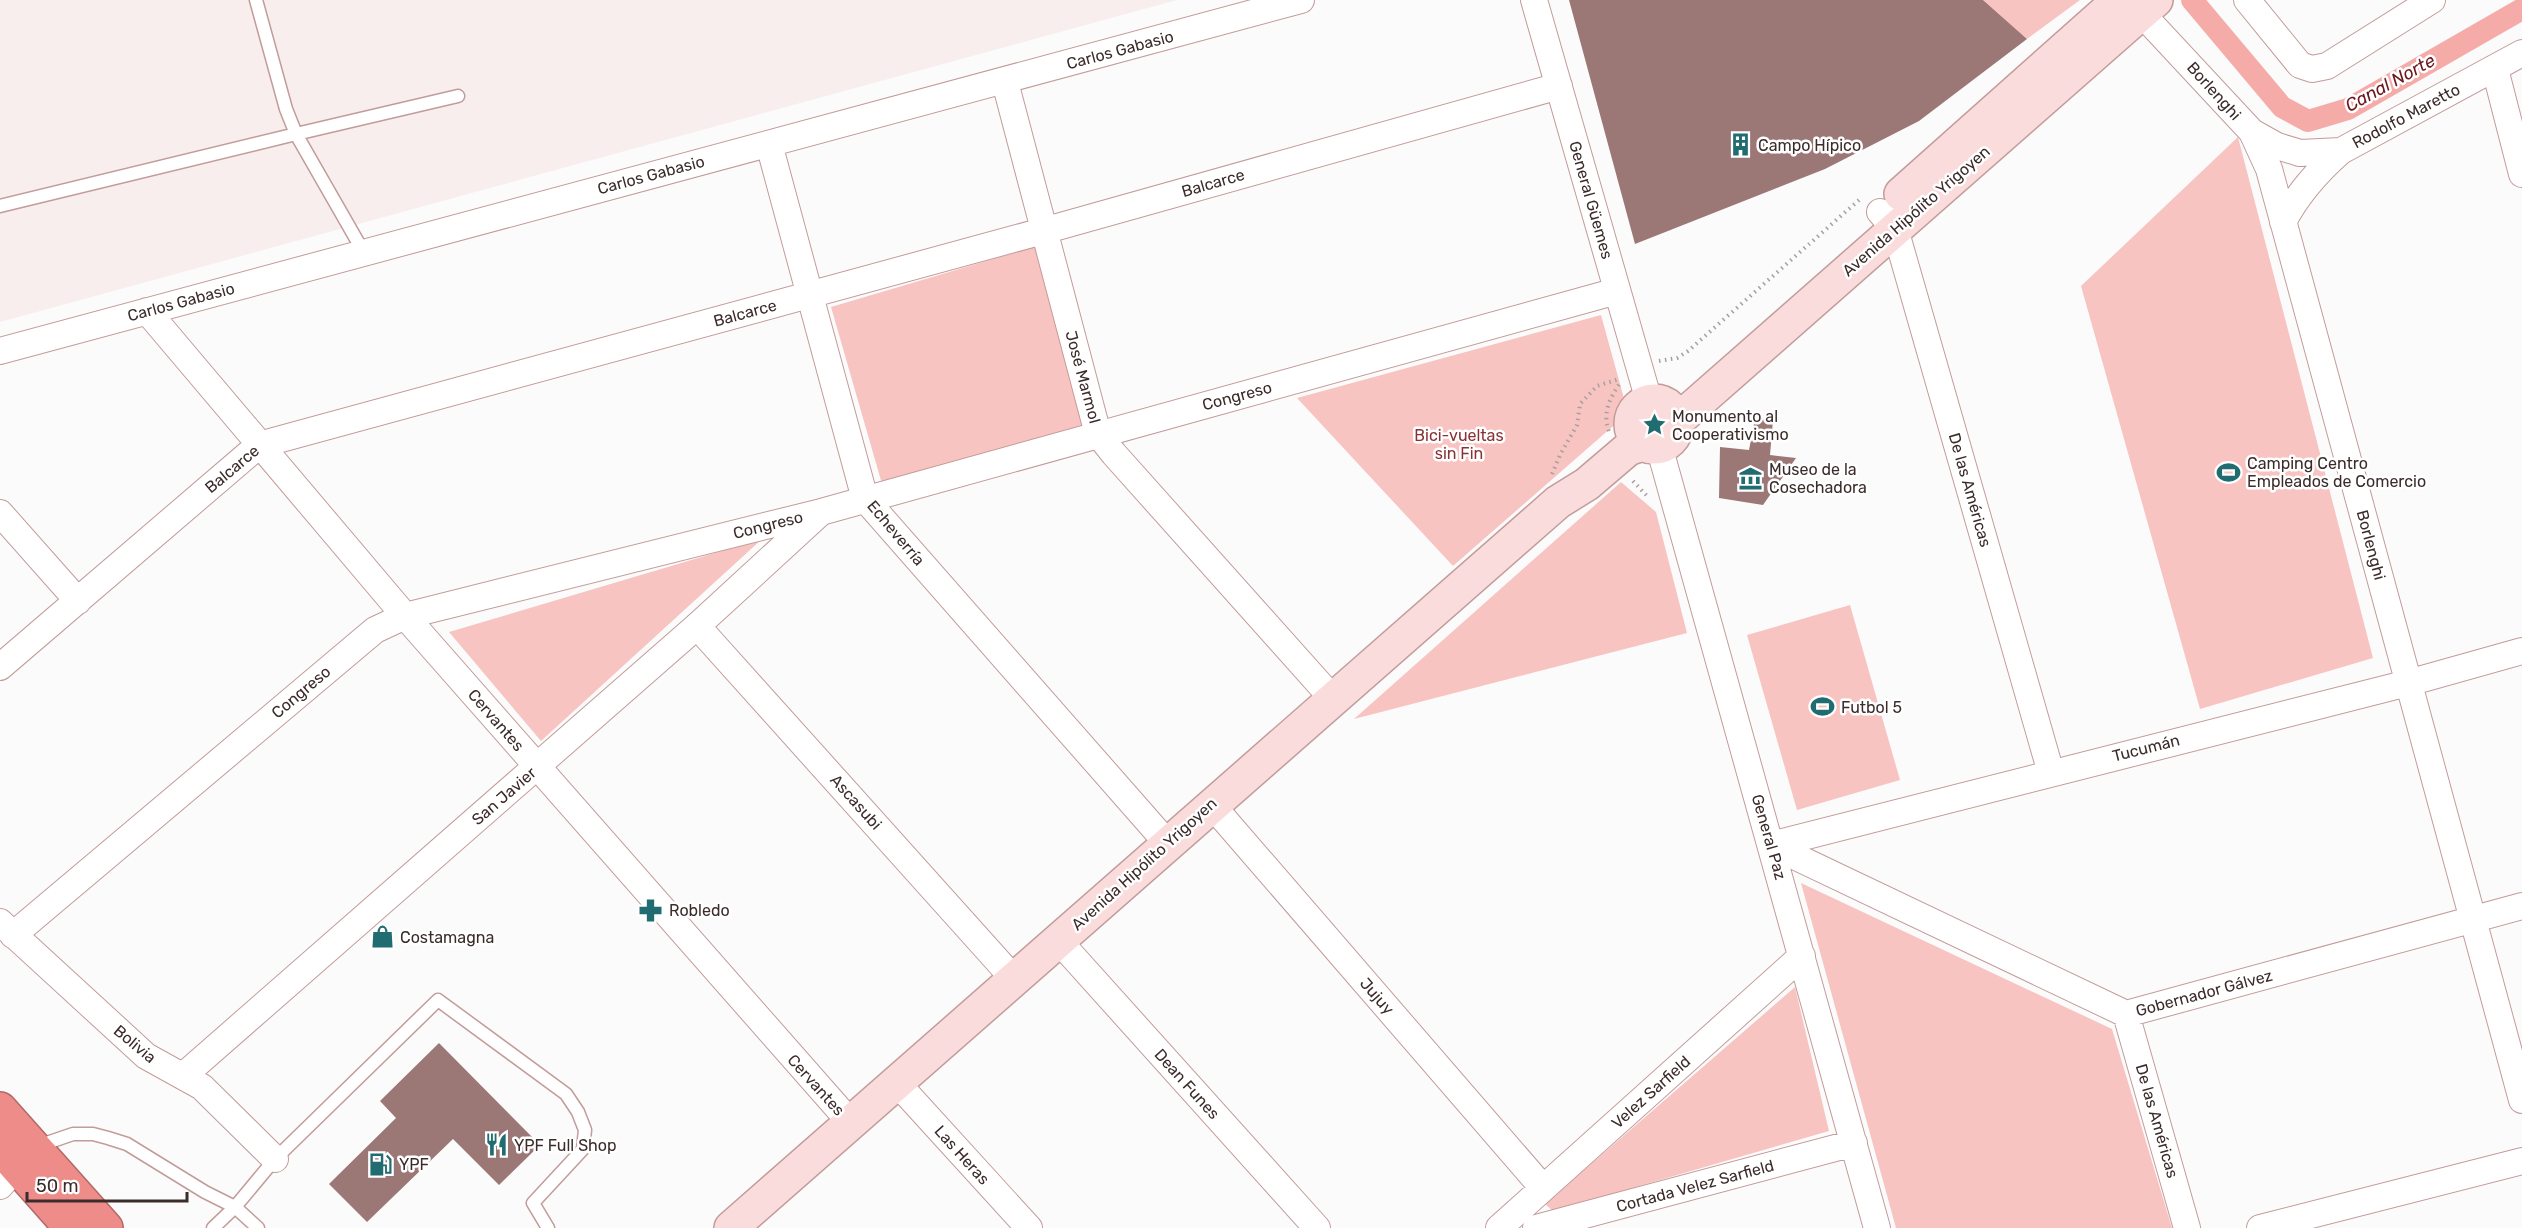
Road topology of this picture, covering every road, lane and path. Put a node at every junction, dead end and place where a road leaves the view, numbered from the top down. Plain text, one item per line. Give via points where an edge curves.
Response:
1 (256, 0) edge
2 (1301, 0) edge
3 (1534, 0) edge
4 (2247, 0) edge
5 (2432, 0) edge
6 (2137, 3) edge
7 (2522, 53) edge
8 (2495, 69) junction
9 (1005, 82) junction
10 (1559, 86) junction
11 (458, 96) dead end
12 (2252, 132) junction
13 (296, 134) junction
14 (769, 144) junction
15 (2341, 151) junction
16 (2522, 174) edge
17 (0, 206) edge
18 (1888, 220) junction
19 (2283, 222) junction
20 (1043, 231) junction
21 (363, 251) junction
22 (1617, 291) junction
23 (808, 296) junction
24 (147, 312) junction
25 (0, 351) edge
26 (1654, 423) junction
27 (1098, 434) junction
28 (259, 444) junction
29 (865, 499) junction
30 (821, 512) junction
31 (0, 513) edge
32 (78, 601) junction
33 (405, 616) junction
34 (697, 626) junction
35 (2522, 651) edge
36 (0, 667) edge
37 (2408, 683) junction
38 (1333, 699) junction
39 (537, 767) junction
40 (2050, 772) junction
41 (1211, 804) junction
42 (1168, 844) junction
43 (1771, 845) junction
44 (2522, 906) edge
45 (2472, 920) junction
46 (7, 928) edge
47 (1058, 940) junction
48 (1802, 956) junction
49 (1014, 979) junction
50 (2126, 1014) junction
51 (183, 1076) junction
52 (896, 1082) junction
53 (2522, 1100) edge
54 (0, 1109) edge
55 (850, 1123) junction
56 (1854, 1143) junction
57 (275, 1159) junction
58 (2522, 1161) edge
59 (13, 1162) edge
60 (1543, 1188) junction
61 (235, 1207) junction
62 (734, 1227) edge
63 (71, 1228) edge
64 (106, 1228) edge
65 (213, 1228) edge
66 (258, 1228) edge
67 (548, 1228) edge
68 (1029, 1228) edge
69 (1317, 1228) edge
70 (1499, 1228) edge
71 (1536, 1228) edge
72 (1877, 1228) edge
73 (2187, 1228) edge
74 (2260, 1228) edge

1 - 13 lane
2 - 9 street, Carlos Gabasio
3 - 10 street, General Güemes
4 - 5 street via 2300,65 2312,69 2327,66
6 - 12 street, Borlenghi
6 - 18 street, Avenida Hipólito Yrigoyen
7 - 8 street, Rodolfo Maretto
8 - 15 street, Rodolfo Maretto
8 - 16 street
9 - 14 street, Carlos Gabasio
9 - 20 street, José Marmol
10 - 20 street, Balcarce
10 - 22 street, General Güemes
11 - 13 lane
12 - 15 street, Rodolfo Maretto via 2300,153
12 - 19 street, Borlenghi via 2269,169
13 - 17 lane
13 - 21 lane
14 - 21 street, Carlos Gabasio
14 - 23 street, Echeverría
15 - 19 street via 2307,184
18 - 26 street, Avenida Hipólito Yrigoyen
18 - 40 street, De las Américas
19 - 37 street, Borlenghi
20 - 23 street, Balcarce
20 - 27 street, José Marmol
21 - 24 street, Carlos Gabasio
22 - 26 street, General Güemes
22 - 27 street, Congreso
23 - 28 street, Balcarce
23 - 29 street, Echeverría
24 - 25 street, Carlos Gabasio
24 - 28 street, Cervantes
26 - 38 street, Avenida Hipólito Yrigoyen via 1613,440 1572,474 1558,502
26 - 43 street, General Paz
27 - 29 street, Congreso
27 - 38 street, José Marmol
28 - 32 street, Balcarce
28 - 33 street, Cervantes
29 - 30 street, Congreso
29 - 42 street, Echeverría
30 - 33 street, Congreso
30 - 34 street, San Javier
31 - 32 street
32 - 36 street, Balcarce
33 - 39 street, Cervantes
33 - 46 street, Congreso via 375,630
34 - 39 street, San Javier
34 - 49 street, Ascasubi
35 - 37 street, Tucumán
37 - 40 street, Tucumán
37 - 45 street, Borlenghi
38 - 41 street, Avenida Hipólito Yrigoyen
39 - 51 street, San Javier
39 - 55 street, Cervantes
40 - 43 street, Tucumán
41 - 42 street, Avenida Hipólito Yrigoyen
41 - 60 street, Jujuy
42 - 47 street, Avenida Hipólito Yrigoyen
43 - 48 street, General Paz
43 - 50 street, Gobernador Gálvez
44 - 45 street, Gobernador Gálvez
45 - 50 street, Gobernador Gálvez
45 - 53 street, Borlenghi
46 - 51 street, Bolivia via 146,1056
47 - 49 street, Avenida Hipólito Yrigoyen
47 - 69 street, Dean Funes
48 - 56 street, General Paz
48 - 60 street, Velez Sarfield
49 - 52 street, Avenida Hipólito Yrigoyen
50 - 73 street, De las Américas
51 - 57 street, Bolivia via 202,1087
52 - 55 street, Avenida Hipólito Yrigoyen
52 - 68 street, Las Heras
54 - 59 highway
55 - 62 street, Avenida Hipólito Yrigoyen
56 - 71 street, Cortada Velez Sarfield
56 - 72 street, General Paz
57 - 61 lane
57 - 67 lane via 438,1000 566,1094 578,1112 585,1130 583,1149 533,1203
58 - 74 street
59 - 61 lane via 73,1134 93,1134 127,1144
59 - 63 highway
59 - 64 highway
60 - 70 street, Velez Sarfield
61 - 65 lane
61 - 66 lane

